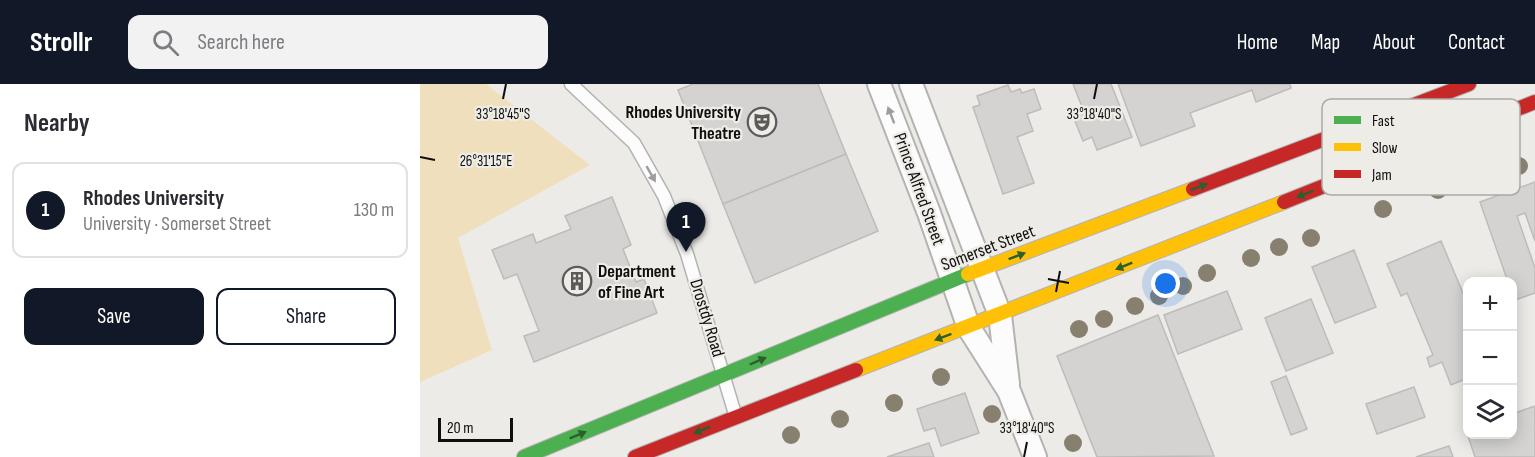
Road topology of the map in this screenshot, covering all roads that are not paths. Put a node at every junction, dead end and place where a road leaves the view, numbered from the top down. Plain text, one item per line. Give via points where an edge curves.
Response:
1 (571, 84) edge
2 (879, 84) edge
3 (911, 84) edge
4 (1469, 84) edge
5 (1429, 99) edge
6 (1535, 102) edge
7 (1520, 108) edge
8 (1322, 140) edge
9 (1322, 187) edge
10 (983, 268) junction
11 (952, 281) junction
12 (1000, 315) junction
13 (969, 327) junction
14 (724, 375) junction
15 (1009, 391) junction
16 (736, 416) junction
17 (524, 457) edge
18 (635, 457) edge
19 (1035, 457) edge

1 -> 14 lane, Drostdy Road via 634,143 664,196 687,254
11 -> 2 street, Prince Alfred Street
3 - 10 street, Prince Alfred Street
5 -> 4 main road, Somerset Street
6 -> 7 main road
10 -> 8 main road, Somerset Street
9 -> 12 main road
10 - 11 main road, Somerset Street
10 - 12 street, Prince Alfred Street
11 - 13 street, Prince Alfred Street
14 -> 11 main road, Somerset Street
12 - 13 main road
12 - 15 street, Prince Alfred Street
13 - 15 street, Prince Alfred Street
13 -> 16 main road
14 - 16 lane, Drostdy Road
17 -> 14 main road, Somerset Street
15 - 19 street
16 -> 18 main road

